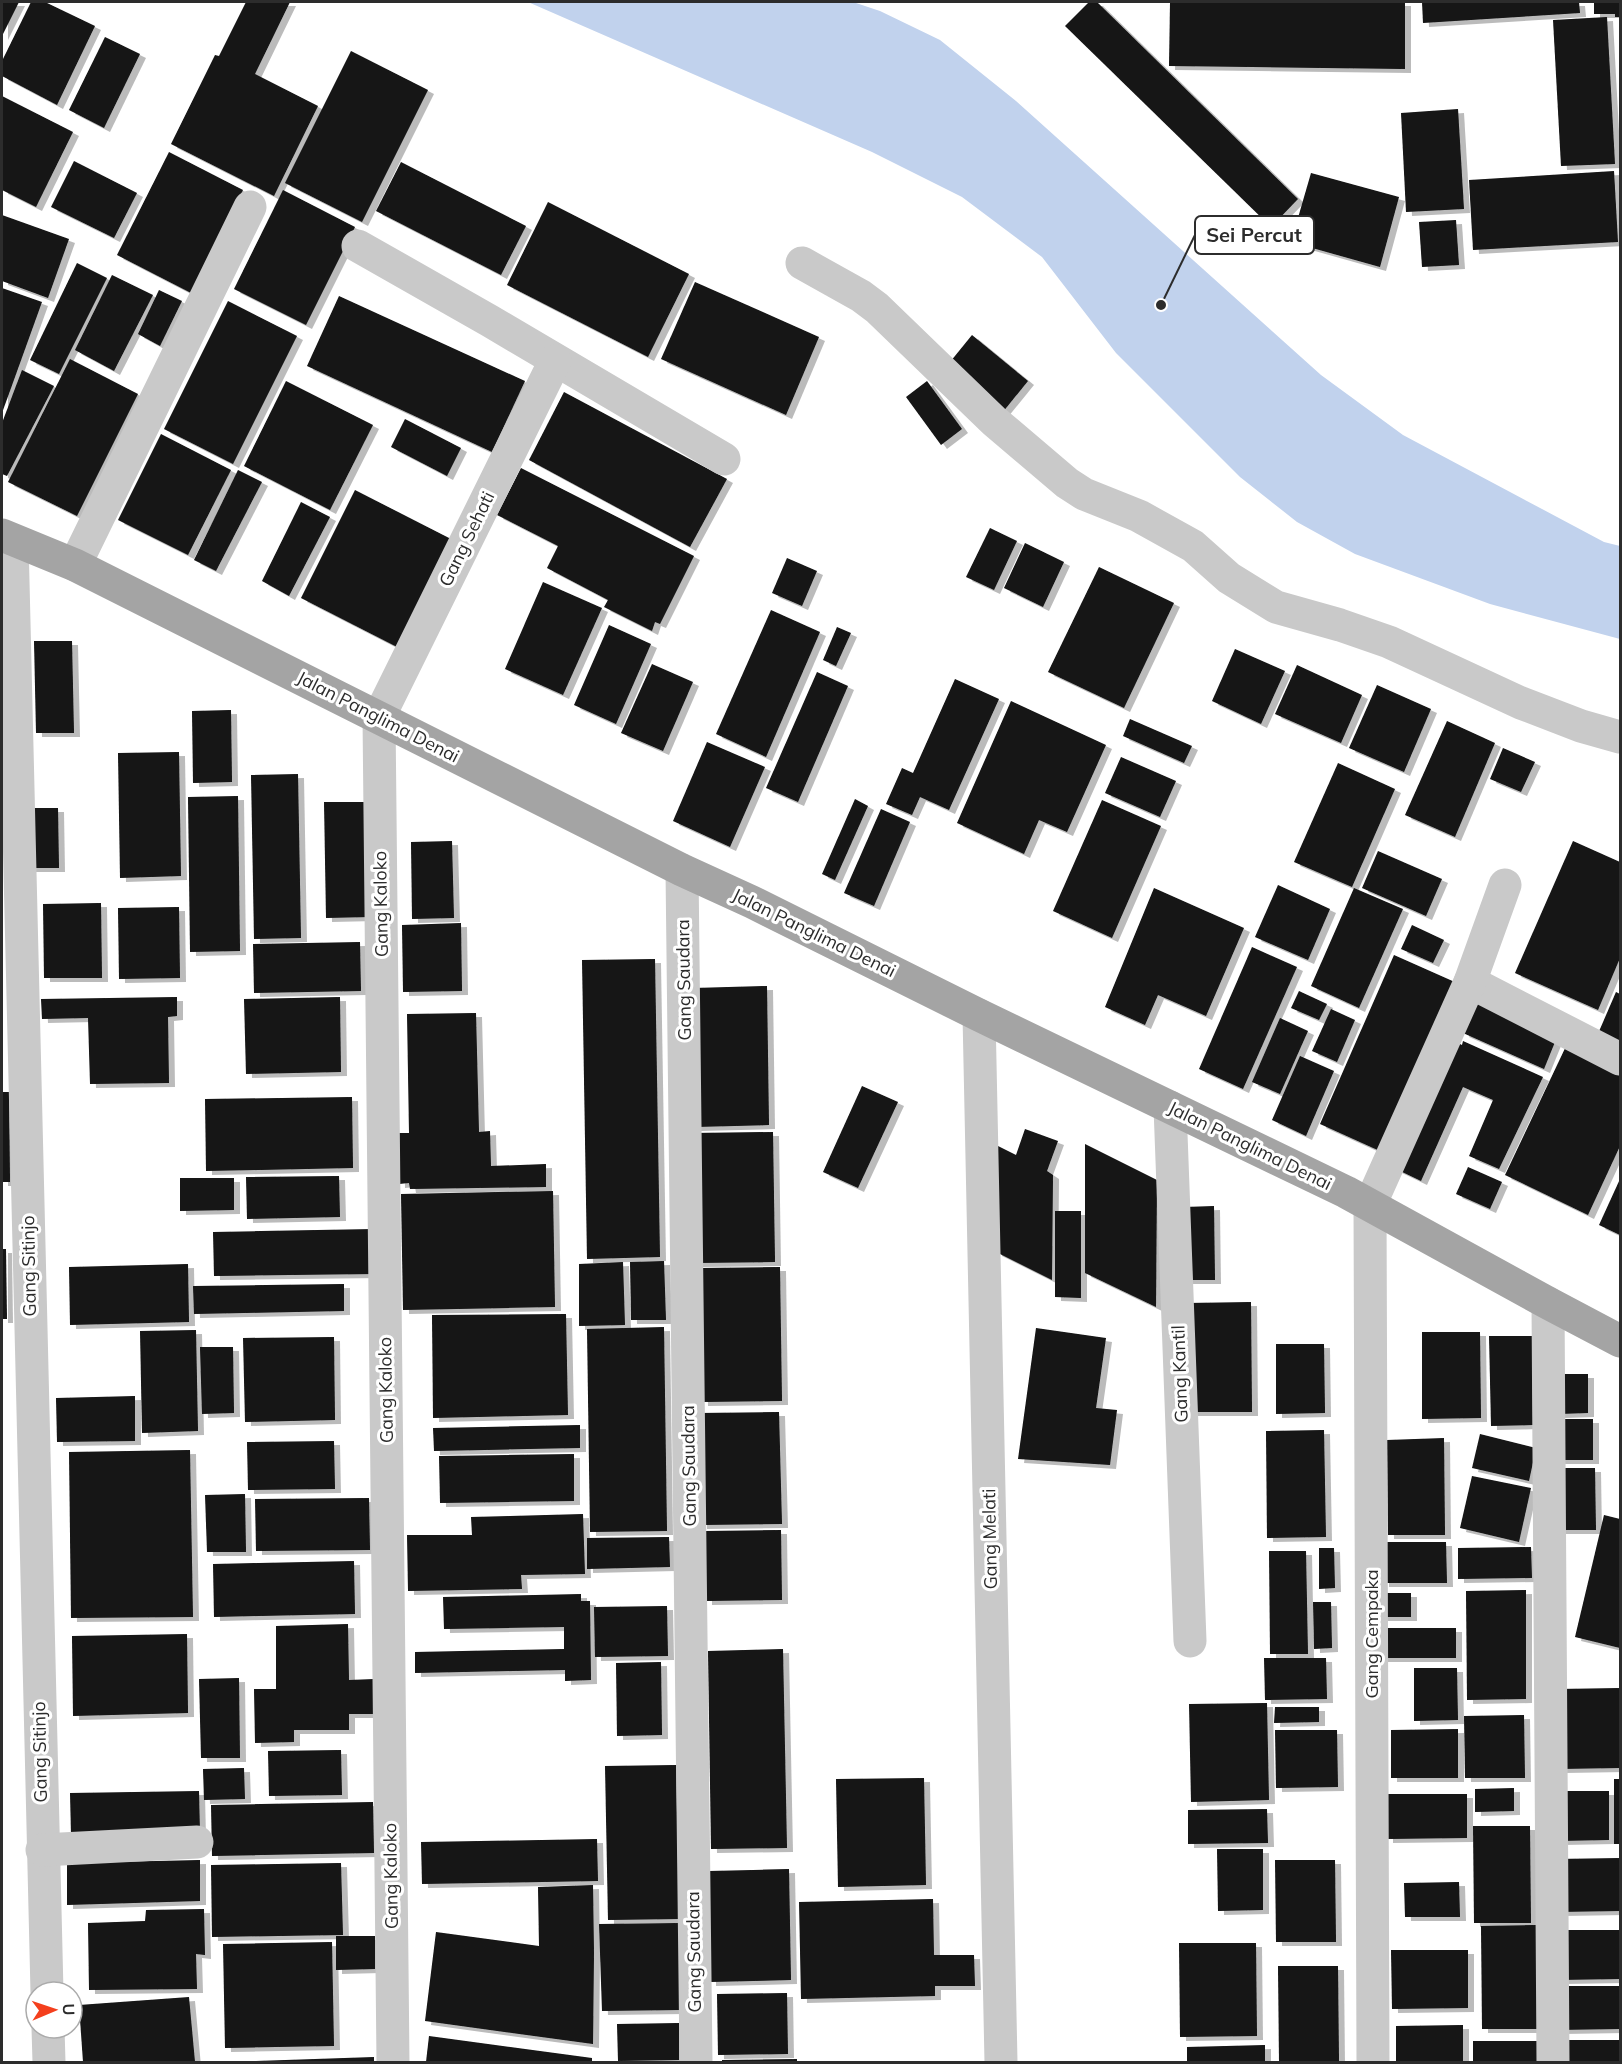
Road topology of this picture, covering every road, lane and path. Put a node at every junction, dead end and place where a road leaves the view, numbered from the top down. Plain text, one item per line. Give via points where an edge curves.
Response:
1 (250, 207) dead end
2 (358, 246) dead end
3 (802, 263) dead end
4 (555, 361) junction
5 (724, 459) dead end
6 (7, 538) edge
7 (75, 566) junction
8 (379, 717) junction
9 (1620, 737) edge
10 (682, 870) junction
11 (1505, 885) dead end
12 (1470, 982) junction
13 (979, 1015) junction
14 (1620, 1059) edge
15 (1170, 1107) junction
16 (1370, 1205) junction
17 (1548, 1304) junction
18 (1620, 1341) edge
19 (1190, 1641) dead end
20 (197, 1842) dead end
21 (42, 1850) junction
22 (47, 1980) edge
23 (48, 2040) edge
24 (49, 2062) edge
25 (393, 2062) edge
26 (696, 2062) edge
27 (1001, 2062) edge
28 (1374, 2062) edge
29 (1553, 2062) edge

1 - 7 street
2 - 4 street
3 - 9 street via 877,308 994,422 1067,483 1193,546 1229,578 1276,607 1389,642 1521,703
4 - 5 street
4 - 8 street, Gang Sehati
6 - 7 main road, Jalan Panglima Denai
6 - 21 street, Gang Sitinjo
7 - 8 main road, Jalan Panglima Denai
8 - 10 main road, Jalan Panglima Denai
8 - 25 street, Gang Kaloko
10 - 13 main road, Jalan Panglima Denai
10 - 26 street, Gang Saudara
11 - 12 street
12 - 14 street
12 - 16 street
13 - 15 main road, Jalan Panglima Denai
13 - 27 street, Gang Melati
15 - 16 main road, Jalan Panglima Denai
15 - 19 street, Gang Kantil
16 - 17 main road, Jalan Panglima Denai
16 - 28 street, Gang Cempaka
17 - 18 main road, Jalan Panglima Denai
17 - 29 street
20 - 21 street
21 - 22 street, Gang Sitinjo
23 - 24 street

